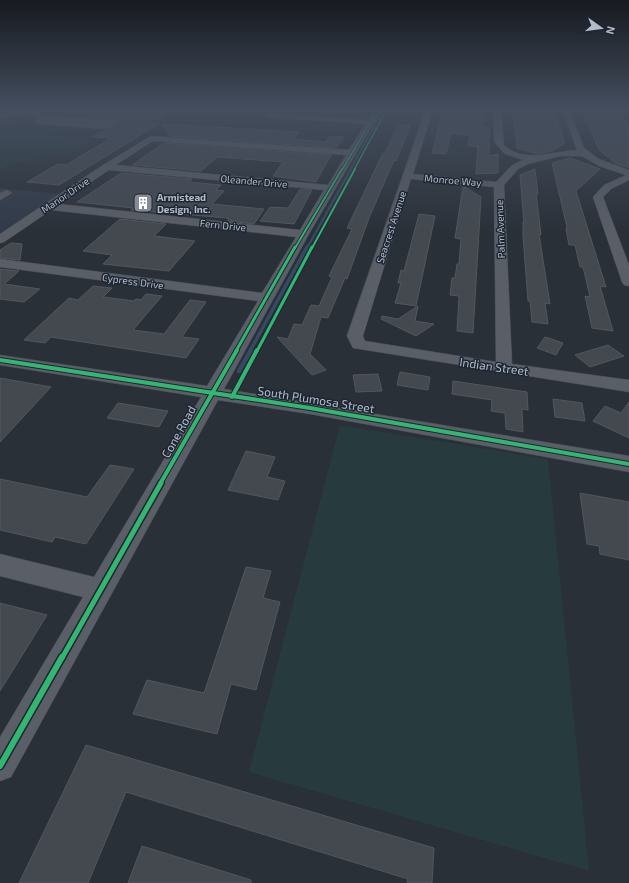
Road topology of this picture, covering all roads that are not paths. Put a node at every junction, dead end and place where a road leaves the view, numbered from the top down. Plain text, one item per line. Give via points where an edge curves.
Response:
1 (132, 150) edge
2 (314, 150) edge
3 (353, 150) edge
4 (415, 150) edge
5 (505, 150) edge
6 (581, 150) edge
7 (351, 153) junction
8 (584, 153) junction
9 (531, 159) junction
10 (106, 167) junction
11 (629, 173) edge
12 (407, 176) junction
13 (629, 177) edge
14 (499, 184) junction
15 (330, 188) junction
16 (48, 206) junction
17 (303, 234) junction
18 (0, 239) edge
19 (0, 263) edge
20 (629, 282) edge
21 (266, 298) junction
22 (359, 345) joint
23 (0, 360) edge
24 (504, 368) junction
25 (629, 386) edge
26 (212, 394) junction
27 (629, 464) edge
28 (0, 565) edge
29 (102, 590) junction
30 (0, 766) edge

1 - 10 street, Manor Drive
2 - 7 street, Manor Drive
3 - 7 street, Cone Road
4 - 12 street, Seacrest Avenue
5 - 9 street
6 - 8 street
7 - 15 street, Cone Road
8 - 9 street, Palm Avenue via 555,153
8 - 11 street
9 - 14 street, Palm Avenue via 510,170
10 - 15 street, Oleander Drive
10 - 16 street, Manor Drive
12 - 14 street, Monroe Way
12 - 22 street, Seacrest Avenue via 355,336
13 - 20 street via 601,190 598,197
14 - 24 street, Palm Avenue
15 - 17 street, Cone Road
16 - 17 street, Fern Drive
16 - 18 street, Manor Drive
17 - 21 street, Cone Road
19 - 21 street, Cypress Drive
21 - 26 street, Cone Road
22 - 24 street, Indian Street
23 - 26 street, South Plumosa Street
24 - 25 street, Indian Street
26 - 27 street, South Plumosa Street via 310,408
26 - 29 street, Cone Road
28 - 29 street
29 - 30 street, Cone Road

